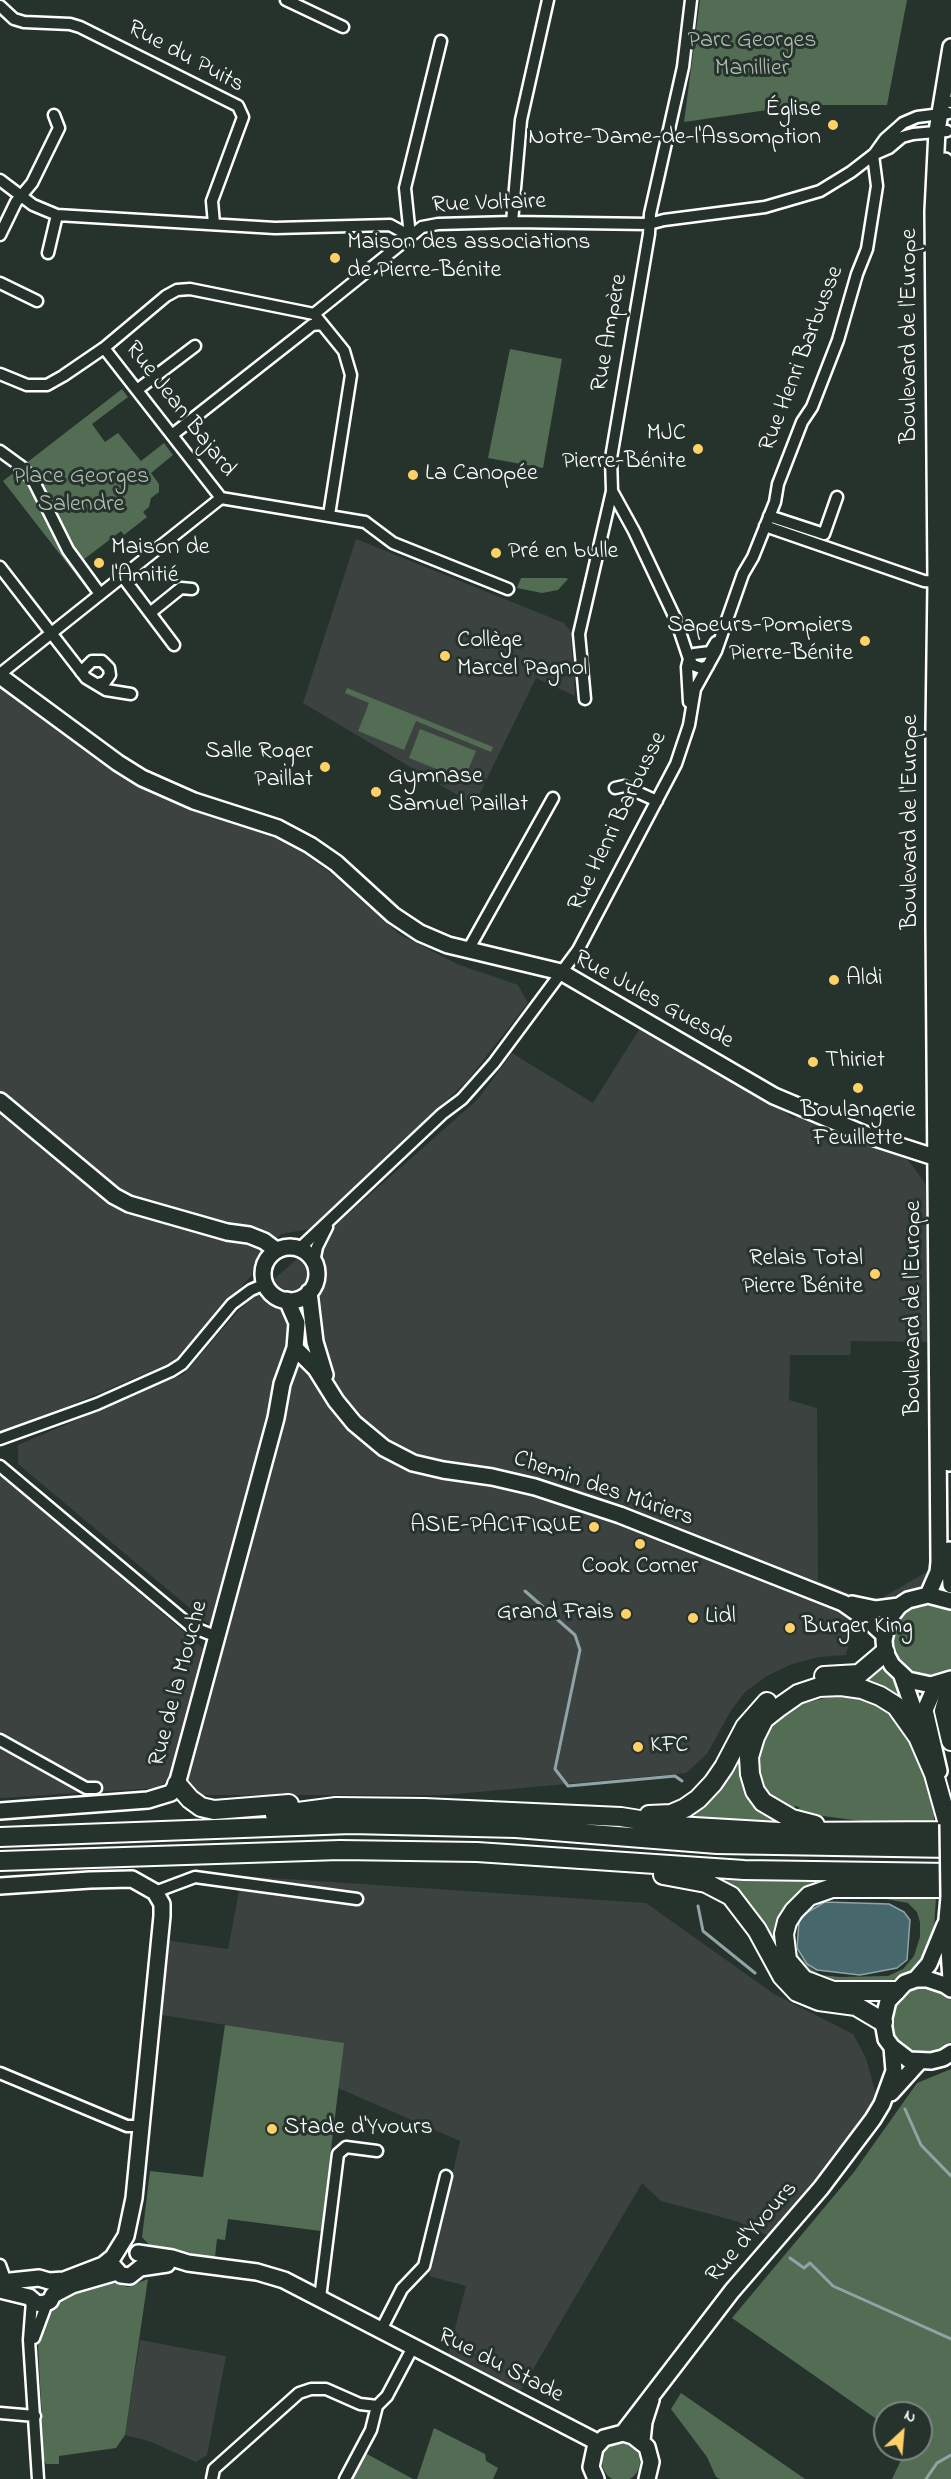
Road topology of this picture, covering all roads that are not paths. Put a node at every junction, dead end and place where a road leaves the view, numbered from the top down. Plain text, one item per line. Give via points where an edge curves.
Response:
1 (286, 0) edge
2 (548, 0) edge
3 (691, 0) edge
4 (0, 6) edge
5 (343, 27) dead end
6 (441, 41) dead end
7 (951, 47) edge
8 (948, 106) edge
9 (54, 115) dead end
10 (903, 123) junction
11 (942, 131) junction
12 (902, 137) junction
13 (873, 155) junction
14 (0, 180) edge
15 (22, 197) junction
16 (57, 215) junction
17 (512, 222) junction
18 (214, 224) junction
19 (649, 224) junction
20 (0, 236) edge
21 (410, 236) junction
22 (48, 253) dead end
23 (0, 283) edge
24 (37, 302) dead end
25 (314, 314) junction
26 (322, 324) junction
27 (195, 346) dead end
28 (104, 348) junction
29 (0, 375) edge
30 (137, 390) junction
31 (172, 435) junction
32 (0, 451) edge
33 (612, 491) junction
34 (837, 497) dead end
35 (220, 498) junction
36 (329, 515) junction
37 (767, 521) junction
38 (0, 567) edge
39 (122, 576) junction
40 (192, 589) dead end
41 (508, 590) dead end
42 (943, 591) edge
43 (100, 594) junction
44 (150, 613) junction
45 (51, 632) junction
46 (718, 639) junction
47 (174, 645) dead end
48 (689, 659) junction
49 (708, 666) junction
50 (81, 672) junction
51 (0, 675) edge
52 (98, 684) junction
53 (130, 694) dead end
54 (585, 699) dead end
55 (691, 713) junction
56 (615, 788) dead end
57 (553, 798) dead end
58 (657, 801) junction
59 (468, 950) junction
60 (561, 972) junction
61 (0, 1101) edge
62 (945, 1160) edge
63 (338, 1212) junction
64 (299, 1249) junction
65 (271, 1255) junction
66 (314, 1262) junction
67 (265, 1284) junction
68 (309, 1292) junction
69 (287, 1300) junction
70 (950, 1302) edge
71 (313, 1328) junction
72 (299, 1351) junction
73 (331, 1393) junction
74 (0, 1439) edge
75 (0, 1466) edge
76 (951, 1586) edge
77 (928, 1595) junction
78 (951, 1601) edge
79 (843, 1603) junction
80 (899, 1606) junction
81 (215, 1636) junction
82 (885, 1644) junction
83 (902, 1676) junction
84 (951, 1679) edge
85 (944, 1685) edge
86 (0, 1740) edge
87 (951, 1742) edge
88 (941, 1777) junction
89 (177, 1784) junction
90 (96, 1788) dead end
91 (336, 1807) junction
92 (0, 1811) edge
93 (621, 1817) junction
94 (222, 1827) junction
95 (950, 1828) edge
96 (834, 1831) junction
97 (0, 1837) edge
98 (951, 1848) edge
99 (607, 1860) junction
100 (0, 1861) edge
101 (951, 1873) edge
102 (0, 1886) edge
103 (155, 1892) junction
104 (950, 1892) edge
105 (357, 1899) dead end
106 (947, 1919) junction
107 (916, 1979) junction
108 (951, 1980) edge
109 (951, 1989) edge
110 (896, 1991) junction
111 (883, 2022) junction
112 (892, 2047) junction
113 (951, 2052) edge
114 (919, 2062) junction
115 (0, 2073) edge
116 (882, 2104) junction
117 (141, 2126) junction
118 (377, 2151) dead end
119 (446, 2176) dead end
120 (134, 2198) junction
121 (116, 2253) junction
122 (138, 2257) junction
123 (0, 2265) edge
124 (117, 2272) junction
125 (2, 2286) edge
126 (41, 2293) junction
127 (320, 2298) junction
128 (381, 2330) junction
129 (413, 2347) junction
130 (655, 2388) junction
131 (376, 2406) junction
132 (0, 2413) edge
133 (35, 2415) junction
134 (623, 2433) junction
135 (642, 2441) junction
136 (599, 2443) junction
137 (593, 2477) edge
138 (649, 2478) edge
139 (38, 2479) edge
140 (212, 2479) edge
141 (345, 2479) edge

1 - 5 street
2 - 17 street via 521,120
3 - 19 street, Rue Ampère via 683,67
4 - 18 street, Rue du Puits via 14,19 24,22 80,27 238,106 243,117 212,201
6 - 21 street via 405,188
7 - 8 street, Boulevard de l'Europe
8 - 10 street, Rue Voltaire
8 - 11 street, Boulevard de l'Europe
9 - 15 street via 60,128
10 - 12 street
10 - 13 street, Rue Voltaire
11 - 12 street, Rue Voltaire
11 - 42 street, Boulevard de l'Europe
12 - 13 street, Rue Voltaire
13 - 19 street, Rue Voltaire via 820,191 765,207
13 - 37 street, Rue Henri Barbusse via 877,186 867,249 838,340 802,422
14 - 15 street, Rue Voltaire
15 - 16 street, Rue Voltaire
15 - 20 street
16 - 18 street, Rue Voltaire
16 - 22 street
17 - 19 street, Rue Voltaire
17 - 21 street, Rue Voltaire via 438,224 422,227
18 - 21 street, Rue Voltaire via 275,228 390,225
19 - 33 street, Rue Ampère via 611,458
21 - 25 street
23 - 24 street
25 - 26 street
25 - 28 street via 190,289 177,290
26 - 31 street via 312,325
26 - 36 street via 344,351 351,375
27 - 30 street
28 - 29 street via 47,385 27,385
28 - 30 street, Rue Jean Bajard
30 - 31 street, Rue Jean Bajard
31 - 35 street, Rue Jean Bajard
32 - 43 street via 34,482 68,550
33 - 48 street, Rue Ampère via 676,620
33 - 54 street via 579,634
34 - 37 street via 824,534
35 - 36 street
35 - 39 street
36 - 41 street via 365,522 393,543
37 - 42 street
37 - 46 street, Rue Henri Barbusse
38 - 45 street
39 - 43 street
39 - 44 street
40 - 44 street via 181,588
42 - 62 street, Boulevard de l'Europe
43 - 45 street
44 - 47 street
45 - 50 street
45 - 51 street
46 - 48 street via 710,652 694,654
46 - 49 street, Rue Henri Barbusse
48 - 49 street via 701,668
48 - 55 street, Rue Henri Barbusse via 687,694
49 - 55 street, Rue Henri Barbusse via 695,689
50 - 52 street
50 - 52 street via 92,662 102,661 110,675
51 - 59 street, Rue Jules Guesde via 142,778 286,832 336,863 393,915 420,933
52 - 53 street via 106,690
55 - 58 street, Rue Henri Barbusse via 684,744
56 - 58 street via 624,786
57 - 59 street
58 - 60 street, Rue Henri Barbusse via 584,939
59 - 60 street, Rue Jules Guesde
60 - 62 street, Rue Jules Guesde via 774,1096 869,1136
60 - 63 street, Rue Henri Barbusse via 482,1078
61 - 65 street via 114,1196 160,1214 249,1235 264,1242
62 - 70 street, Boulevard de l'Europe
62 - 77 street, Boulevard de l'Europe via 939,1562
63 - 64 street, Rue Henri Barbusse
63 - 66 street, Rue Henri Barbusse via 325,1230
64 - 65 street via 284,1247
64 - 66 street
65 - 67 street via 263,1268
66 - 68 street via 316,1281
67 - 69 street via 274,1295
67 - 74 street via 232,1304 182,1364 171,1371 97,1404
68 - 69 street
68 - 71 street, Chemin des Mûriers
69 - 72 street, Rue de la Mouche via 297,1323
70 - 76 street, Boulevard de l'Europe
71 - 72 street, Rue de la Mouche
71 - 73 street, Chemin des Mûriers
72 - 73 street, Chemin des Mûriers
72 - 81 street, Rue de la Mouche via 282,1384
73 - 79 street, Chemin des Mûriers via 366,1435 413,1463 492,1477 579,1501
75 - 81 street via 192,1627
77 - 78 street
77 - 80 street, Chemin des Mûriers
79 - 80 street, Chemin des Mûriers via 876,1609
79 - 82 street, Chemin des Mûriers via 864,1617
80 - 82 street via 889,1619
81 - 89 street, Rue de la Mouche
82 - 83 street, Chemin des Mûriers via 892,1665
82 - 93 highway via 860,1674 820,1676 774,1695 745,1727 713,1784 685,1808 671,1814
83 - 85 street via 916,1683
83 - 88 street, Chemin des Mûriers
84 - 85 street
85 - 87 highway via 944,1711
85 - 88 street via 925,1710
86 - 90 street via 86,1788
88 - 95 street
89 - 91 highway via 201,1807 214,1810 309,1803
89 - 92 street, Rue de la Mouche via 171,1793 148,1800
91 - 93 highway
91 - 94 highway via 238,1817
93 - 96 highway via 677,1826
94 - 97 highway
94 - 98 highway via 351,1824 516,1828 717,1844
95 - 96 highway
95 - 96 highway via 918,1737 896,1706 871,1692 841,1686 819,1687 798,1694 764,1719 748,1757 755,1791 763,1802 792,1819
95 - 104 street, bridge
99 - 100 highway via 477,1852 340,1850
99 - 101 highway via 744,1870
99 - 111 highway via 628,1870 681,1877 719,1888 748,1915 782,1976 797,1992 819,2001 856,2006
102 - 103 street via 118,1878 132,1880
103 - 105 street via 195,1877
103 - 117 street via 162,1904 162,1916
104 - 106 street
104 - 110 highway via 832,1888 809,1896 788,1922 784,1934 787,1960 804,1980 832,1991
106 - 107 street via 929,1964
106 - 108 street
107 - 109 street via 936,1981
107 - 110 street
110 - 111 street via 888,2001
111 - 112 street
112 - 114 street via 909,2060
112 - 116 street via 894,2071
113 - 114 street via 943,2058
114 - 116 street
115 - 117 street via 127,2126
116 - 130 street, Rue d'Yvours via 835,2172
117 - 120 street
118 - 127 street via 346,2147 338,2154
119 - 128 street via 424,2266 402,2289
120 - 121 street via 127,2232
120 - 122 street
121 - 122 street, Rue du Stade via 127,2247
121 - 124 street via 113,2265
121 - 126 street via 97,2268
122 - 124 street, Rue du Stade via 130,2276
122 - 127 street, Rue du Stade via 172,2258 265,2274
123 - 125 street
124 - 126 street
125 - 126 street
126 - 133 street via 29,2340
127 - 128 street, Rue du Stade
128 - 129 street, Rue du Stade
129 - 131 street via 387,2396
129 - 136 street, Rue du Stade
130 - 134 street, Rue d'Yvours
130 - 135 street
131 - 140 street via 360,2404 326,2389 299,2393 214,2469
131 - 141 street via 370,2430
132 - 133 street
133 - 139 street
134 - 135 street
134 - 136 street via 610,2435
135 - 138 street via 650,2454
136 - 137 street via 592,2454

